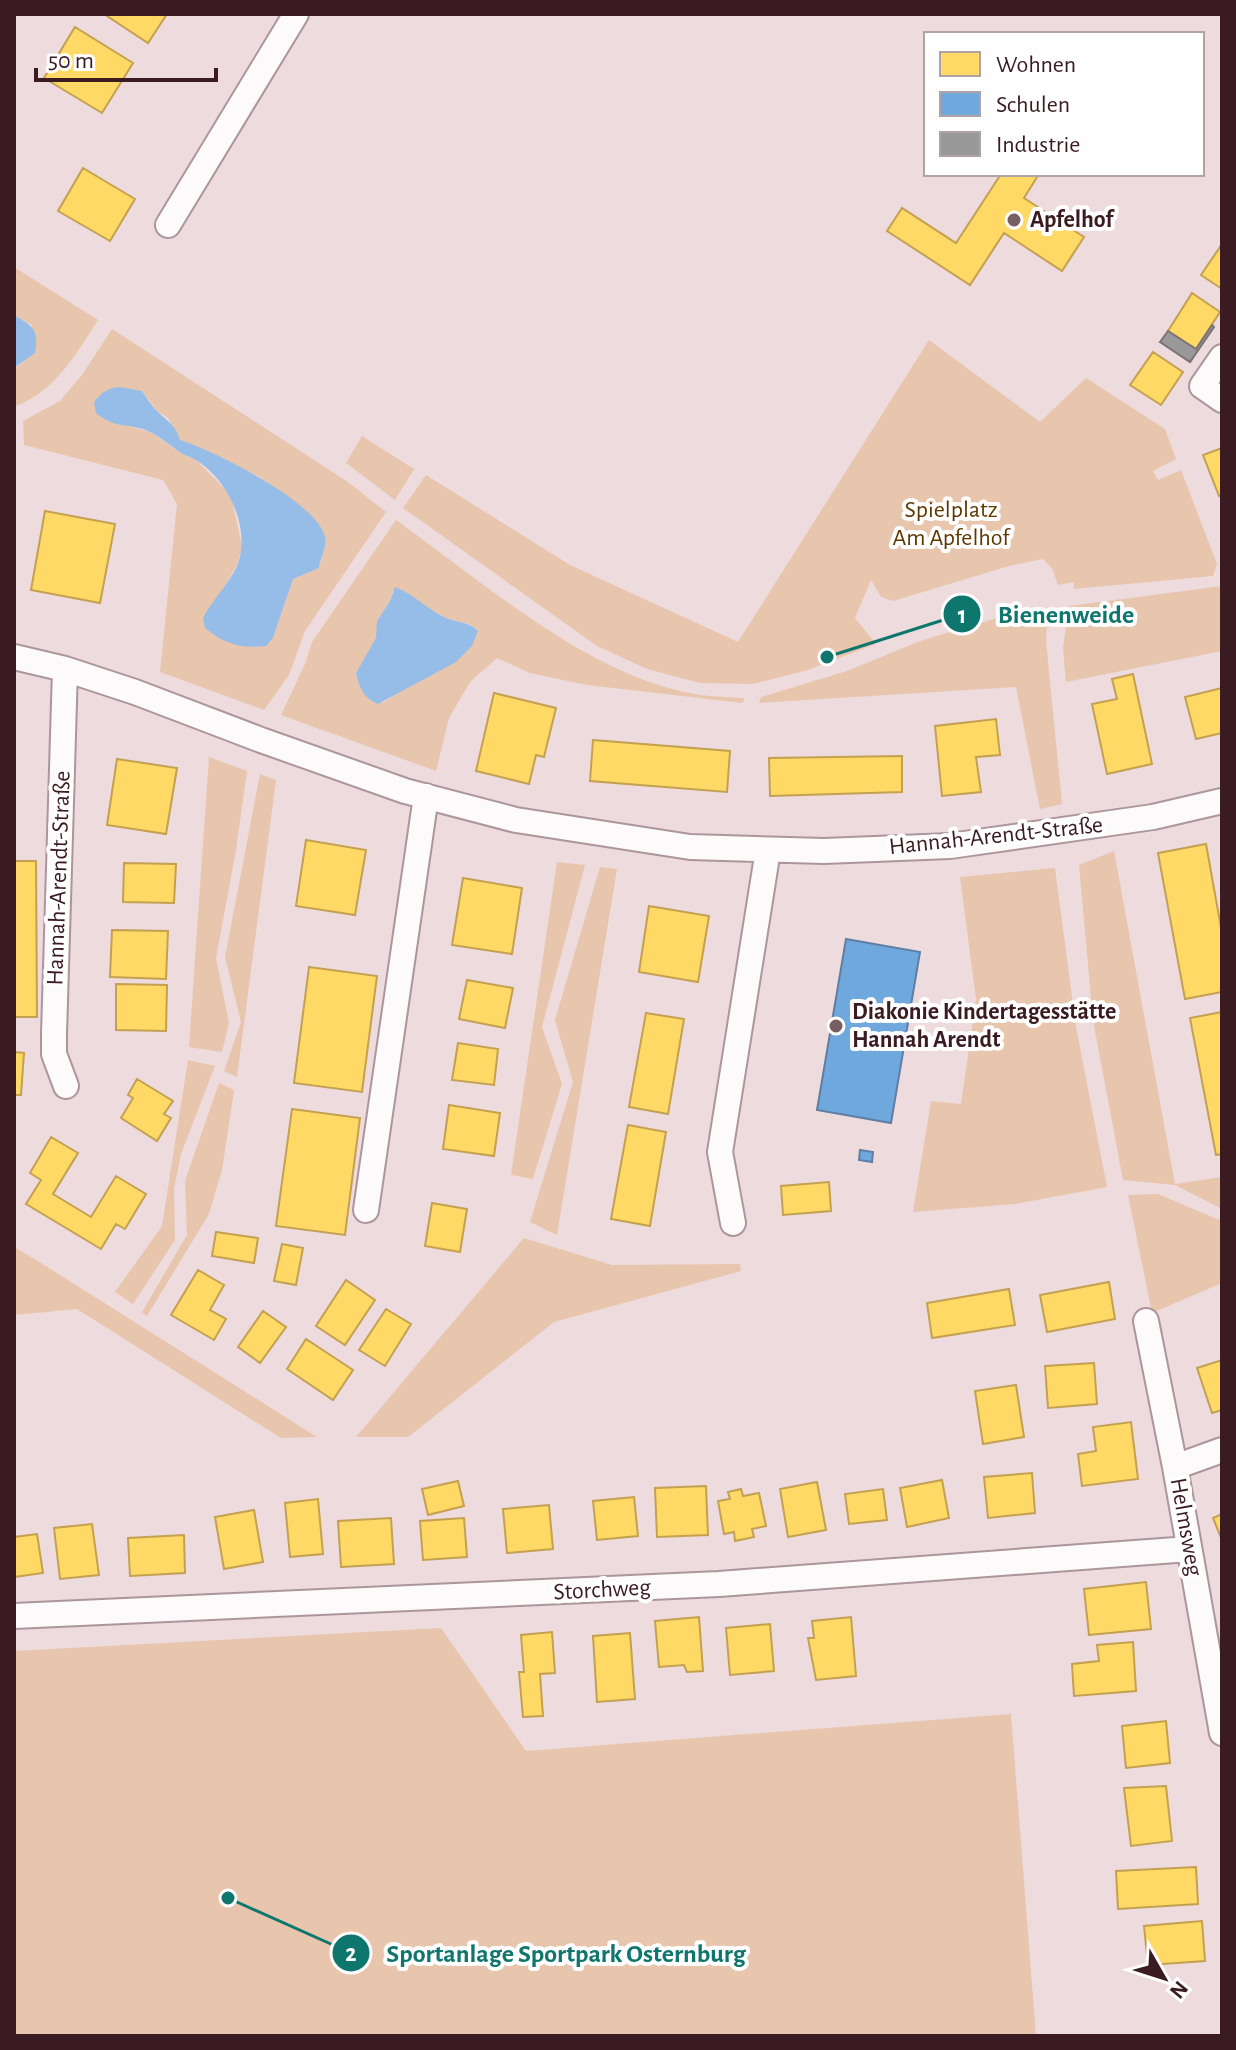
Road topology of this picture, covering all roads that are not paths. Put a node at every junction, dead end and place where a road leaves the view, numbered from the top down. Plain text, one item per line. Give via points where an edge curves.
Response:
1 (296, 14) edge
2 (168, 225) dead end
3 (1222, 357) edge
4 (1222, 400) edge
5 (14, 657) edge
6 (65, 669) junction
7 (426, 796) junction
8 (1222, 801) edge
9 (768, 850) junction
10 (66, 1086) dead end
11 (366, 1210) dead end
12 (733, 1223) dead end
13 (1146, 1321) dead end
14 (1222, 1450) edge
15 (1175, 1467) junction
16 (1189, 1549) junction
17 (14, 1616) edge
18 (1222, 1733) edge

1 - 2 street
3 - 4 street via 1202,386
5 - 6 street, Hannah-Arendt-Straße
6 - 7 street, Hannah-Arendt-Straße
6 - 10 street, Hannah-Arendt-Straße via 54,1054
7 - 9 street, Hannah-Arendt-Straße via 516,820 630,839
7 - 11 street
8 - 9 street, Hannah-Arendt-Straße via 1153,817 950,846
9 - 12 street via 720,1152
13 - 15 street, Helmsweg
14 - 15 street
15 - 16 street, Helmsweg
16 - 17 street, Storchweg via 719,1584
16 - 18 street, Helmsweg

